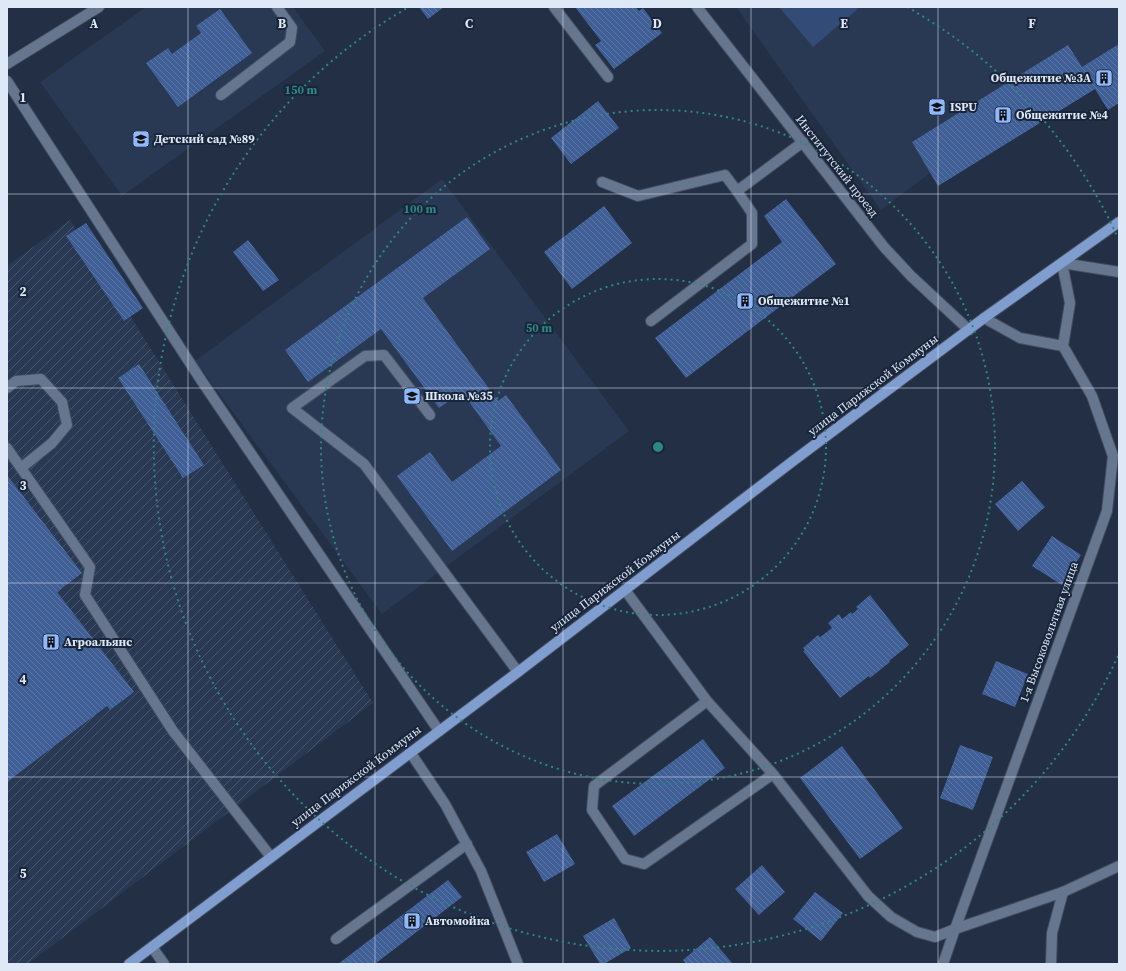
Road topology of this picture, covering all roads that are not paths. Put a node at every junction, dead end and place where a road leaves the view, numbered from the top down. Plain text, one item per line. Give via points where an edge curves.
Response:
1 (277, 7) edge
2 (554, 7) edge
3 (697, 7) edge
4 (95, 8) edge
5 (7, 64) edge
6 (608, 77) dead end
7 (7, 81) edge
8 (221, 95) dead end
9 (802, 142) junction
10 (602, 182) dead end
11 (737, 191) junction
12 (1119, 222) edge
13 (1062, 263) junction
14 (1119, 272) edge
15 (984, 318) junction
16 (651, 321) dead end
17 (969, 330) junction
18 (1062, 346) junction
19 (7, 388) edge
20 (430, 415) dead end
21 (7, 448) edge
22 (21, 468) junction
23 (625, 590) junction
24 (518, 672) junction
25 (707, 701) junction
26 (439, 731) junction
27 (410, 752) junction
28 (773, 774) junction
29 (467, 844) junction
30 (271, 857) junction
31 (1119, 866) edge
32 (1062, 892) junction
33 (955, 929) junction
34 (336, 939) dead end
35 (152, 947) junction
36 (129, 964) edge
37 (164, 964) edge
38 (518, 964) edge
39 (943, 964) edge
40 (1051, 964) edge

1 - 8 street via 292,28 290,42
2 - 6 street
3 - 9 street, Институтский проезд
4 - 5 street
7 - 26 street via 201,380
9 - 11 street
9 - 17 street, Институтский проезд via 884,247
10 - 11 street via 638,196 725,175
11 - 16 street via 752,213 752,244
12 - 13 main road, улица Парижской Коммуны
13 - 14 street
13 - 15 main road, улица Парижской Коммуны
13 - 18 street via 1070,303
15 - 17 main road, улица Парижской Коммуны
15 - 18 street via 1020,338
17 - 23 main road, улица Парижской Коммуны
18 - 33 street, 1-я Высоковольтная улица via 1092,396 1113,456 1106,511
19 - 22 street via 16,381 41,379 62,402 67,425 52,444
20 - 24 street via 384,355 365,356 292,408 364,464
21 - 22 street
22 - 30 street via 90,567 85,595 173,731
23 - 24 main road, улица Парижской Коммуны
23 - 25 street
24 - 26 main road, улица Парижской Коммуны
25 - 28 street
25 - 28 street via 594,786 592,810 624,859 644,864
26 - 27 main road, улица Парижской Коммуны
27 - 29 street via 446,804
27 - 30 main road, улица Парижской Коммуны
28 - 33 street via 868,896 891,917 917,932 935,937
29 - 34 street
29 - 38 street via 481,871
30 - 35 main road, улица Парижской Коммуны
31 - 32 street
32 - 33 street
32 - 40 street via 1052,933
33 - 39 street, 1-я Высоковольтная улица
35 - 36 main road, улица Парижской Коммуны
35 - 37 street

